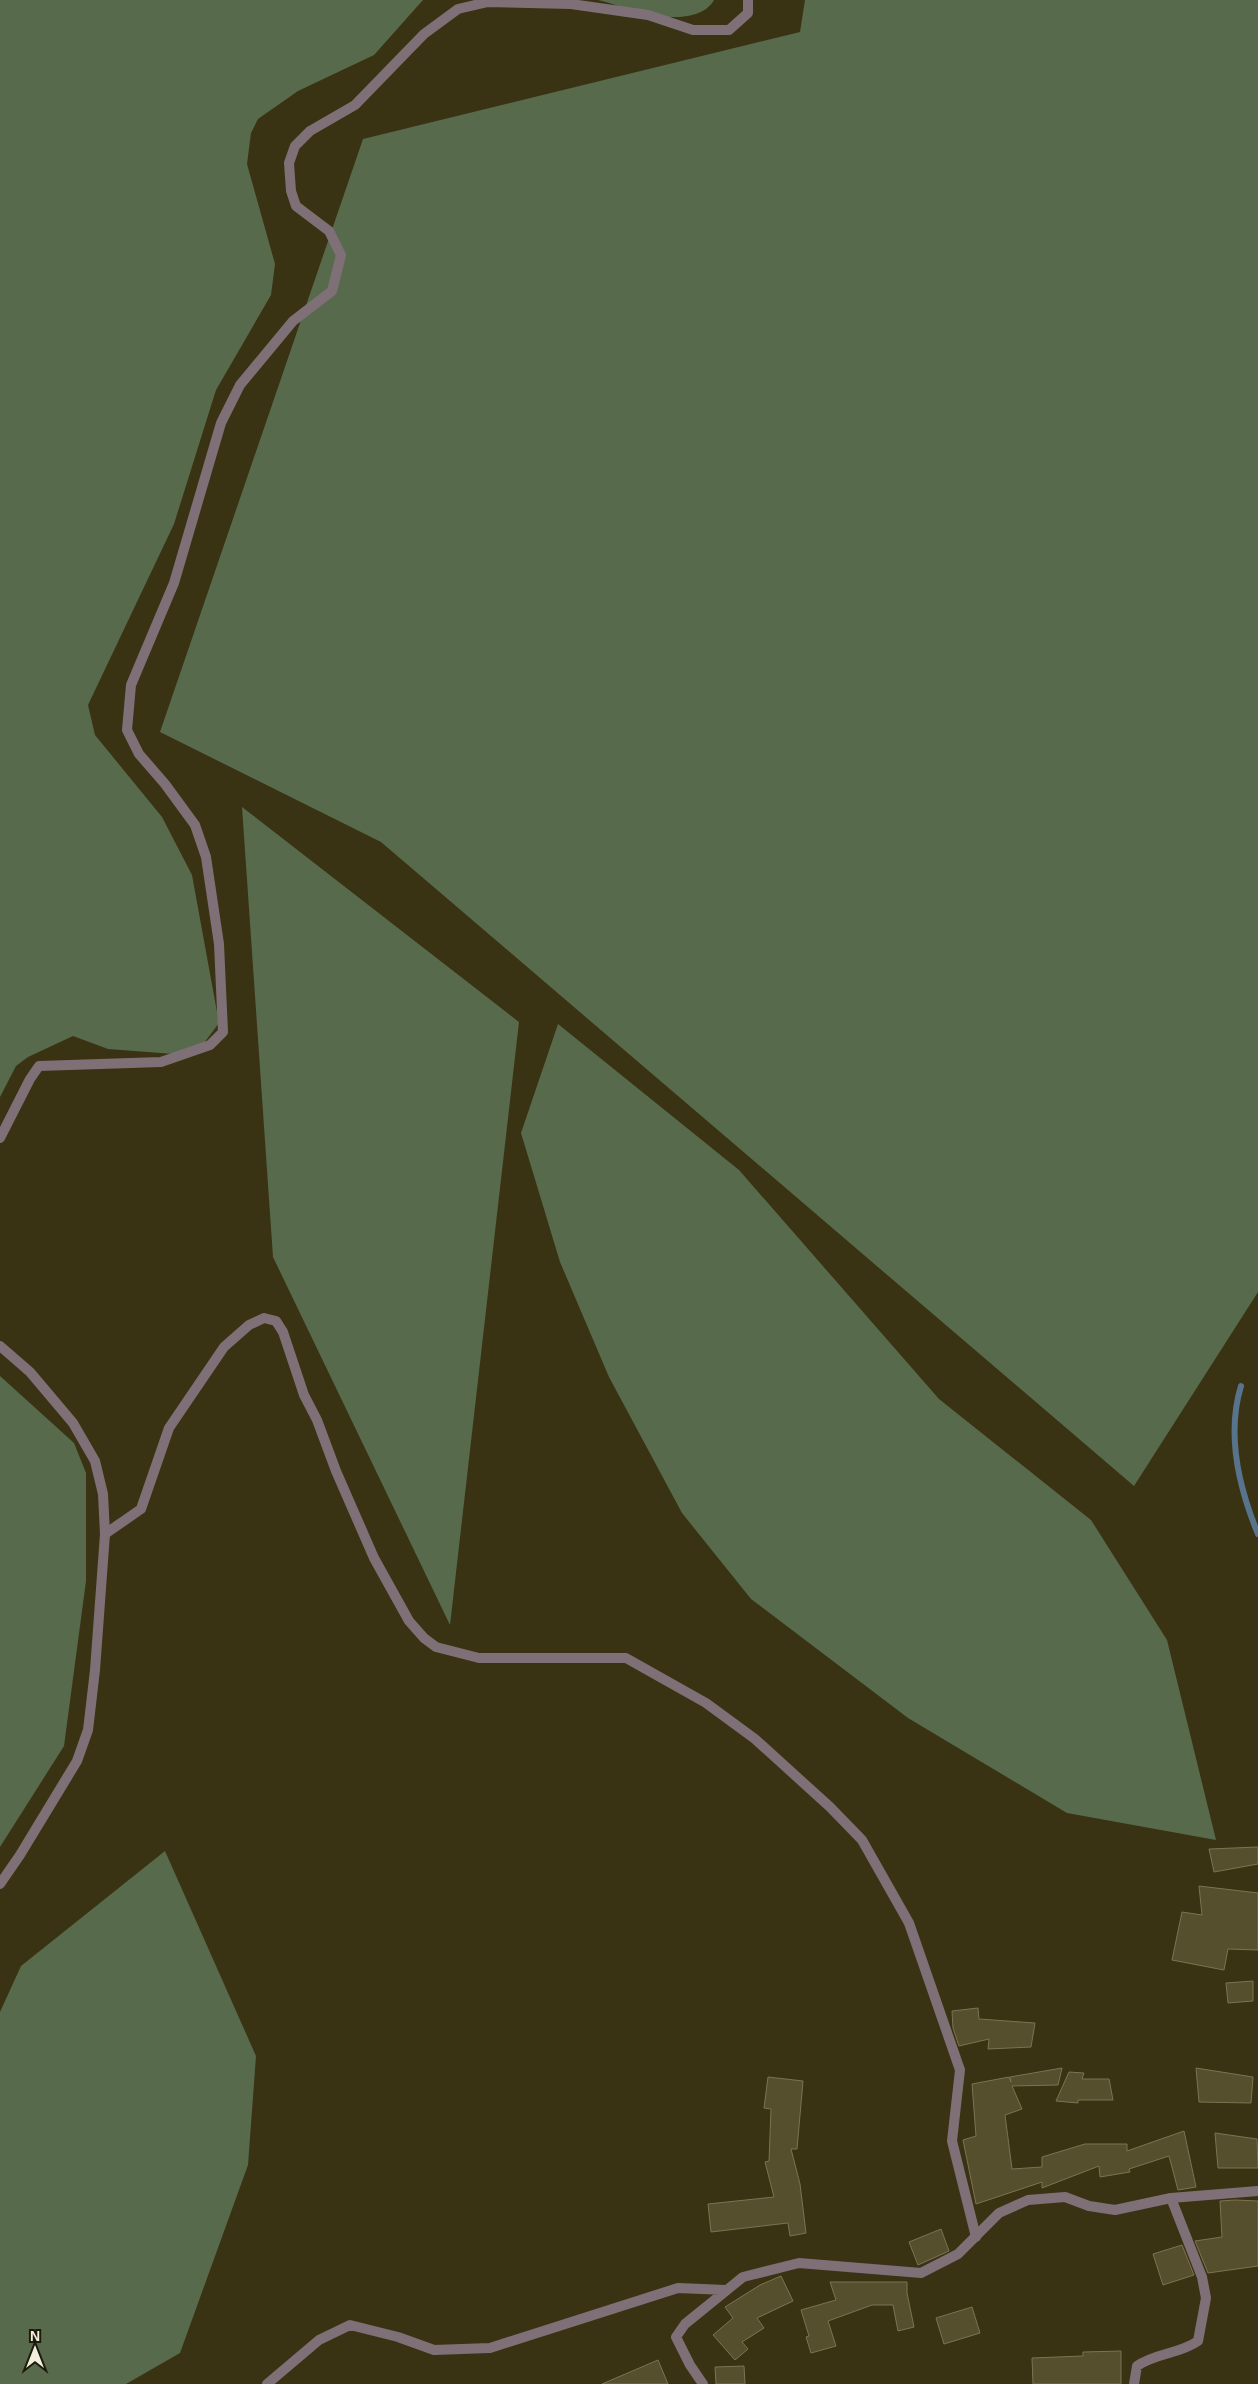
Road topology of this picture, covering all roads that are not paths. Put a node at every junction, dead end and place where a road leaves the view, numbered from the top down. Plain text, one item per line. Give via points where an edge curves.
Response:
1 (748, 0) edge
2 (0, 1138) edge
3 (0, 1346) edge
4 (105, 1534) junction
5 (0, 1884) edge
6 (1258, 2191) edge
7 (1171, 2198) junction
8 (976, 2236) junction
9 (726, 2290) junction
10 (267, 2384) edge
11 (704, 2384) edge
12 (1134, 2384) edge

1 - 2 street via 748,13 729,30 693,30 648,15 571,4 488,2 458,9 424,34 355,105 310,131 295,146 289,163 291,191 296,206 328,231 342,256 332,291 293,321 240,385 221,423 174,583 131,685 127,730 139,754 195,825 206,857 220,944 223,1032 210,1045 161,1062 39,1066
3 - 4 street via 30,1372 73,1423 96,1461 103,1494
4 - 5 street via 96,1670 88,1730 77,1761
4 - 8 street via 141,1510 169,1428 224,1347 249,1325 264,1318 276,1321 374,1558 409,1620 424,1638 436,1647 479,1658 626,1658 706,1703 755,1739 862,1840 909,1923 960,2070 952,2142
6 - 7 street
7 - 8 street via 1115,2210 1089,2206 1065,2197 1028,2200 999,2212
7 - 12 street via 1202,2277 1206,2298 1198,2341 1188,2348 1144,2361 1137,2366
8 - 9 street via 958,2254 921,2273 799,2263 743,2277
9 - 10 street via 678,2288 490,2348 434,2350 350,2325 319,2340
9 - 11 street via 685,2324 676,2337

